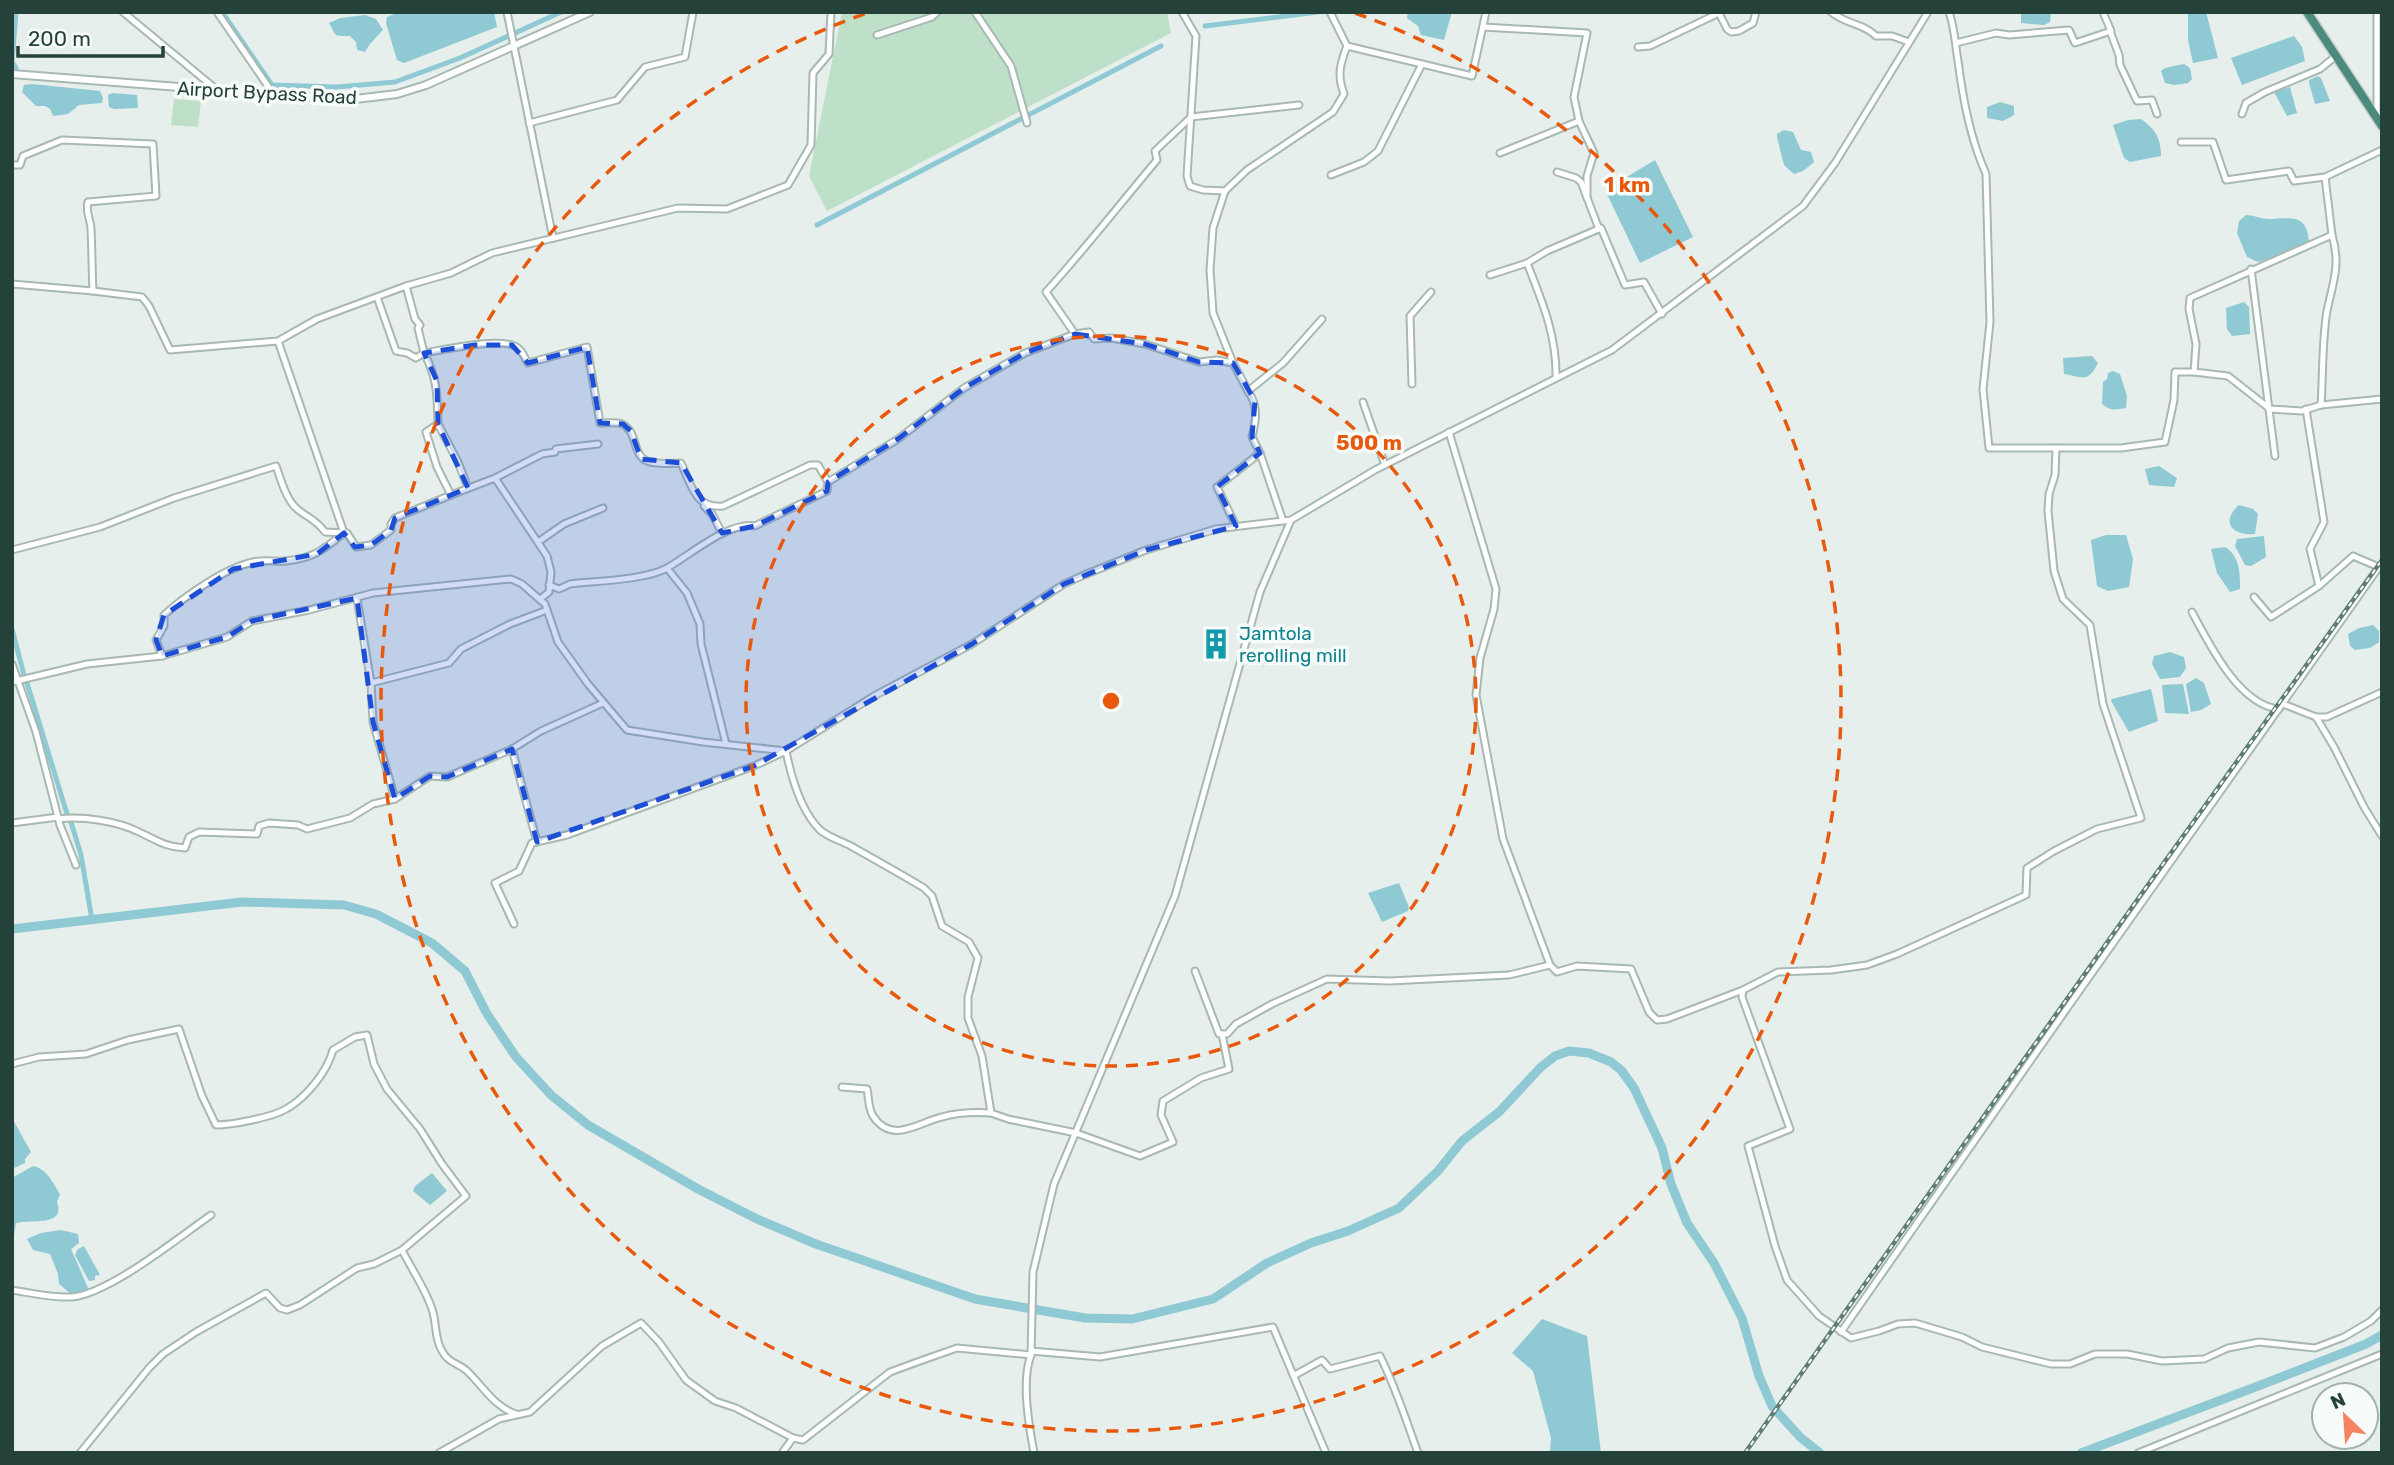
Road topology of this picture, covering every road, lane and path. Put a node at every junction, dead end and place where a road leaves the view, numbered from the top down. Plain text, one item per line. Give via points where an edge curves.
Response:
1 (123, 12) edge
2 (217, 12) edge
3 (508, 12) edge
4 (590, 12) edge
5 (694, 12) edge
6 (831, 12) edge
7 (937, 12) edge
8 (975, 12) edge
9 (1182, 12) edge
10 (1330, 12) edge
11 (1486, 12) edge
12 (1756, 12) edge
13 (1831, 12) edge
14 (1928, 12) edge
15 (1950, 12) edge
16 (2103, 12) edge
17 (2307, 12) edge
18 (2377, 12) edge
19 (1483, 27) junction
20 (2109, 32) junction
21 (2379, 34) edge
22 (877, 35) dead end
23 (1909, 42) junction
24 (1956, 43) junction
25 (1347, 46) junction
26 (513, 47) junction
27 (1638, 47) dead end
28 (2336, 55) junction
29 (1422, 64) junction
30 (12, 74) edge
31 (2379, 85) edge
32 (219, 92) junction
33 (274, 95) junction
34 (1299, 105) dead end
35 (2157, 114) dead end
36 (2242, 114) dead end
37 (1191, 117) junction
38 (1579, 121) junction
39 (2379, 122) edge
40 (529, 123) junction
41 (1027, 123) dead end
42 (2181, 142) dead end
43 (2382, 150) edge
44 (1500, 153) dead end
45 (12, 165) edge
46 (1557, 172) dead end
47 (1331, 175) dead end
48 (2325, 177) junction
49 (1225, 191) junction
50 (1587, 198) junction
51 (1599, 229) junction
52 (2332, 235) junction
53 (553, 239) junction
54 (1527, 263) junction
55 (2251, 270) junction
56 (1490, 275) dead end
57 (12, 284) edge
58 (406, 286) junction
59 (93, 291) junction
60 (1432, 292) dead end
61 (377, 297) junction
62 (1662, 314) junction
63 (1322, 319) dead end
64 (1075, 334) junction
65 (278, 341) junction
66 (425, 353) junction
67 (1233, 363) junction
68 (2194, 372) junction
69 (1556, 378) junction
70 (1412, 384) dead end
71 (1248, 391) junction
72 (2382, 399) edge
73 (1363, 402) dead end
74 (2321, 405) junction
75 (2270, 410) junction
76 (2306, 410) junction
77 (438, 424) junction
78 (1450, 432) junction
79 (598, 444) dead end
80 (2056, 448) junction
81 (1260, 453) junction
82 (2275, 456) dead end
83 (1385, 465) junction
84 (495, 478) junction
85 (828, 482) junction
86 (468, 488) junction
87 (451, 495) junction
88 (702, 503) junction
89 (603, 508) dead end
90 (1291, 520) junction
91 (1283, 521) junction
92 (1236, 526) junction
93 (344, 533) junction
94 (722, 533) junction
95 (538, 542) junction
96 (12, 550) edge
97 (2380, 566) edge
98 (667, 568) junction
99 (549, 585) junction
100 (2319, 586) junction
101 (2254, 597) dead end
102 (356, 598) junction
103 (540, 599) junction
104 (547, 610) junction
105 (2192, 612) dead end
106 (162, 656) junction
107 (12, 664) edge
108 (15, 681) edge
109 (371, 683) junction
110 (2382, 692) edge
111 (603, 703) junction
112 (2281, 707) junction
113 (2316, 717) junction
114 (726, 744) junction
115 (512, 749) junction
116 (786, 751) junction
117 (395, 799) junction
118 (58, 818) junction
119 (12, 822) edge
120 (2382, 836) edge
121 (537, 842) junction
122 (76, 865) dead end
123 (514, 924) dead end
124 (1550, 965) junction
125 (1195, 971) dead end
126 (1743, 990) junction
127 (1222, 1034) junction
128 (12, 1063) edge
129 (842, 1087) dead end
130 (991, 1113) junction
131 (1076, 1133) junction
132 (211, 1215) dead end
133 (402, 1250) junction
134 (12, 1290) edge
135 (2382, 1310) edge
136 (1841, 1332) junction
137 (1031, 1353) junction
138 (2382, 1353) edge
139 (1295, 1375) junction
140 (516, 1414) junction
141 (793, 1438) junction
142 (80, 1453) edge
143 (439, 1453) edge
144 (782, 1453) edge
145 (1034, 1453) edge
146 (1326, 1453) edge
147 (1418, 1453) edge
148 (2138, 1453) edge

1 - 32 street
2 - 33 street
3 - 26 street
4 - 26 street, Airport Bypass Road
5 - 40 street via 685,57 645,67 617,100
6 - 53 street via 829,54 813,73 811,145 788,185 727,209 678,208
7 - 22 street
8 - 41 street via 1011,66
9 - 37 street via 1196,36
10 - 25 street
11 - 19 street
12 - 27 street via 1753,23 1739,31 1727,29 1718,13 1650,46
13 - 23 street via 1876,36
14 - 23 street
15 - 24 street
16 - 20 street
17 - 28 highway
18 - 21 street
19 - 29 street via 1472,76
19 - 38 street via 1587,33 1574,97
20 - 24 street via 2076,43 2069,30 1996,33
20 - 35 street via 2137,101 2152,100
21 - 31 street
23 - 62 street via 1835,163 1803,206
24 - 80 street via 1964,102 1986,174 1990,322 1983,390 1989,448
25 - 29 street
25 - 49 street via 1340,62 1344,94 1334,113 1247,170
26 - 33 street, Airport Bypass Road via 397,94 348,100
26 - 40 street
28 - 36 street via 2320,69 2246,103
28 - 39 highway
29 - 47 street via 1378,151
30 - 32 street, Airport Bypass Road
31 - 39 street
32 - 33 street, Airport Bypass Road
34 - 37 street
37 - 49 street via 1190,186
37 - 64 street via 1155,151 1157,160 1046,292
38 - 44 street
38 - 50 street via 1594,153
40 - 53 street
42 - 48 street via 2213,142 2226,180 2289,172 2294,181
43 - 48 street
45 - 59 street via 62,139 153,144 156,196 88,202
46 - 50 street via 1581,182
48 - 52 street
49 - 67 street via 1213,228 1210,270 1213,313
50 - 51 street
51 - 54 street
51 - 62 street via 1625,285 1644,282
52 - 55 street
52 - 74 street via 2338,253 2327,312
53 - 58 street via 492,253 451,273
54 - 56 street
54 - 69 street via 1552,331
55 - 68 street via 2190,298 2196,344
55 - 75 street
57 - 59 street
58 - 61 street
58 - 66 street
59 - 65 street via 142,297 170,350
60 - 70 street via 1410,316
61 - 65 street via 317,318
61 - 66 street via 396,351 416,358
62 - 69 street via 1612,350
63 - 71 street via 1283,363
64 - 67 street via 1089,332 1094,339 1146,344 1199,362
64 - 85 street via 1025,353 964,388 898,439
65 - 93 street
66 - 77 street via 437,382
66 - 88 street via 488,343 512,345 519,347 528,363 587,347 600,423 622,425 631,431 644,460 681,463
67 - 71 street
68 - 75 street via 2228,376
68 - 80 street via 2175,372 2165,442 2121,448
69 - 78 street
71 - 81 street via 1255,401 1252,437
72 - 74 street
73 - 83 street
74 - 76 street
75 - 76 street
75 - 82 street
76 - 100 street via 2324,522 2310,549
77 - 86 street
77 - 87 street via 426,432
78 - 83 street
78 - 124 street via 1496,589 1476,695 1485,748 1503,839
79 - 84 street via 556,449
80 - 126 street via 2048,510 2054,571 2063,599 2090,625 2103,704 2141,818 2097,830 2054,851 2027,868 2026,895 1897,954 1855,967 1778,971
81 - 91 street
81 - 92 street via 1217,486
83 - 90 street
84 - 86 street
84 - 95 street
85 - 88 street via 818,465 810,465 723,506
85 - 94 street via 827,491 787,512
86 - 87 street
87 - 93 street via 395,517 391,530 371,545 356,547
88 - 94 street
89 - 95 street via 564,524
90 - 91 street
90 - 131 street via 1261,592 1175,896
91 - 92 street
92 - 116 street via 1146,550 1064,584 972,644 874,696
93 - 96 street via 326,532 317,520 297,509 276,466 100,527
93 - 106 street via 317,554 286,561 254,561 233,569 176,604 164,615 156,640
94 - 98 street
95 - 99 street via 547,556
97 - 100 street via 2353,556
97 - 112 street
98 - 99 street via 559,589
98 - 114 street via 687,593 700,624
99 - 103 street via 549,592
100 - 101 street via 2271,617
102 - 103 street via 511,579
102 - 106 street via 252,621 227,637
102 - 109 street
103 - 104 street
104 - 109 street via 461,649 449,663
104 - 111 street via 558,642
105 - 112 street via 2235,681 2263,706
106 - 108 street via 87,664
107 - 108 street
108 - 118 street via 36,732
109 - 117 street via 373,722
110 - 113 street via 2327,717
111 - 114 street via 627,730
111 - 115 street
112 - 113 street
112 - 136 street
113 - 120 street
114 - 116 street
115 - 117 street via 447,777 430,776
115 - 121 street
116 - 121 street via 567,835
116 - 130 street via 796,786 817,827 924,888 942,926 974,949 978,964 968,997 968,1018 982,1056
117 - 118 street via 307,829 270,822 259,826 257,834 199,832 189,837 185,848 169,847 123,826
118 - 119 street
118 - 122 street
121 - 123 street via 532,843 519,871 495,883
124 - 126 street via 1557,972 1577,966 1631,969 1649,1013 1657,1020
124 - 127 street via 1508,975 1327,979
125 - 127 street
126 - 136 street via 1790,1129 1748,1146 1774,1246 1787,1280 1819,1316
127 - 131 street via 1229,1069 1201,1078 1163,1101 1161,1115 1173,1139 1170,1144 1140,1156
128 - 133 street via 86,1054 179,1029 216,1125 229,1125 285,1110 318,1079 334,1051 367,1035 374,1064 387,1089 466,1196
129 - 130 street via 867,1090 869,1107 878,1122 904,1132 939,1117 969,1111
130 - 131 street
131 - 137 street via 1054,1184 1033,1272
132 - 134 street via 139,1266 79,1296
133 - 140 street via 426,1293 436,1337 447,1360 465,1369 499,1405
133 - 142 street via 357,1268 286,1310 266,1293 179,1342 149,1368
135 - 136 street via 2371,1321 2315,1348 2259,1342 2204,1359 2162,1361 2095,1354 2070,1364 2051,1364 1982,1347 1915,1323 1851,1338
137 - 139 street via 1100,1357 1273,1326
137 - 141 street via 957,1348 944,1352 890,1373 803,1440
137 - 145 street via 1027,1365
138 - 148 street
139 - 146 street
139 - 147 street via 1322,1360 1330,1369 1380,1356 1398,1391
140 - 141 street via 530,1412 602,1346 641,1323 686,1380 715,1401
140 - 143 street
141 - 144 street

